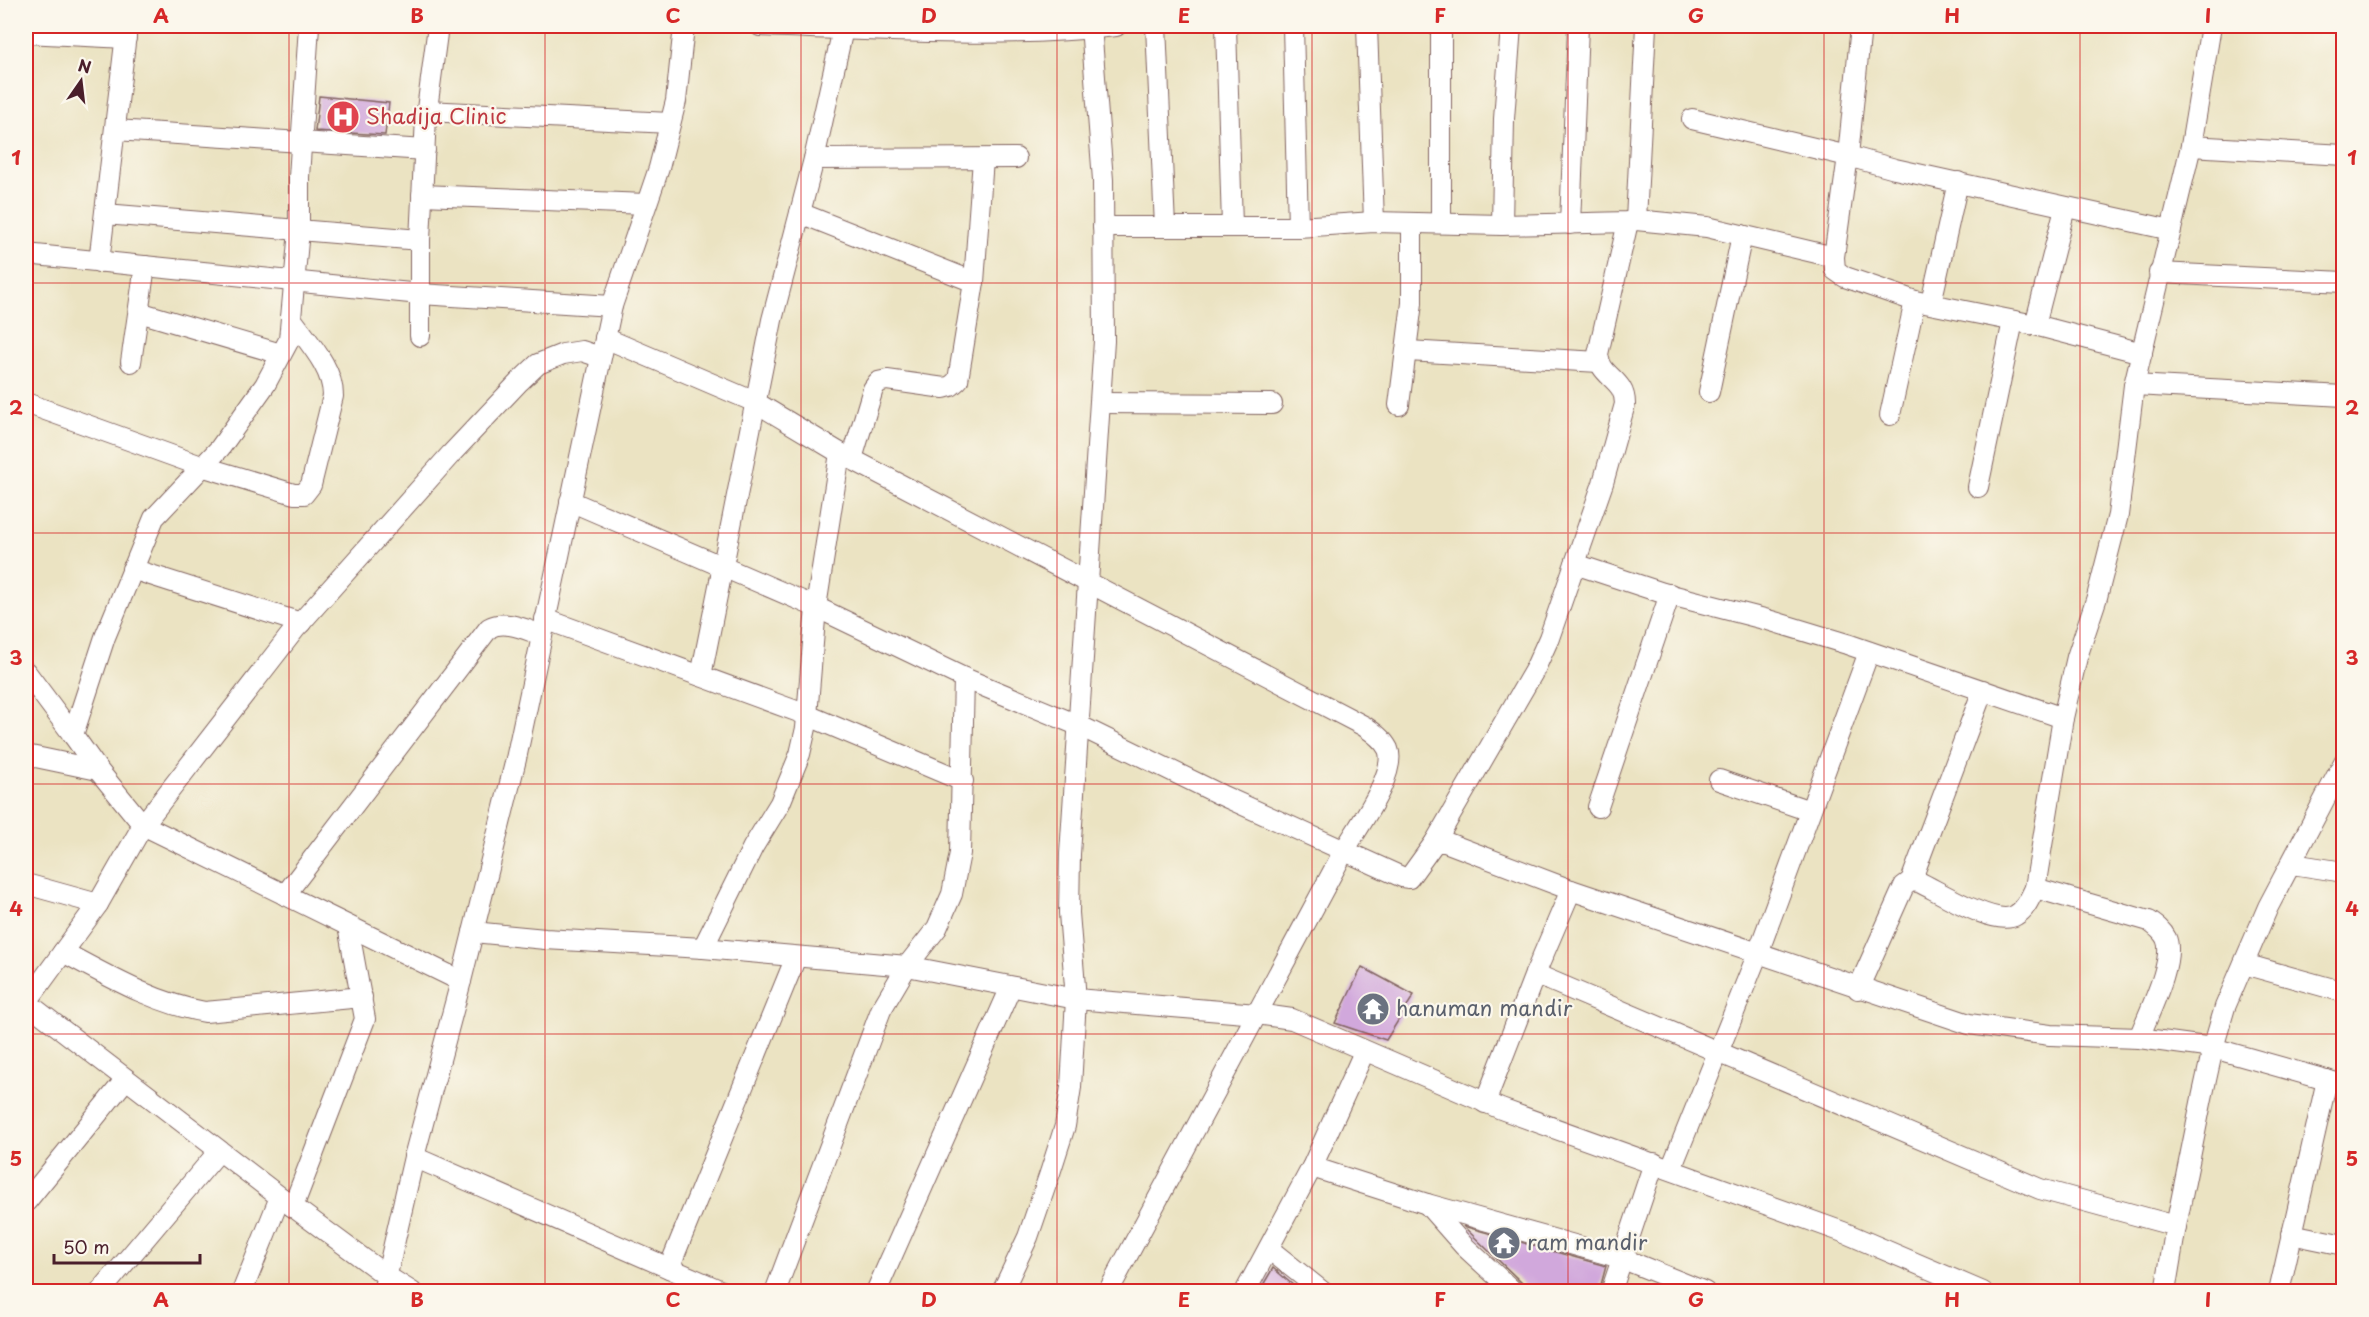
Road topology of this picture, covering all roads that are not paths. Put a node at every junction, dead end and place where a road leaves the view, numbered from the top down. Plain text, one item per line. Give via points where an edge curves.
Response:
1 (309, 26) edge
2 (438, 26) edge
3 (684, 26) edge
4 (760, 26) edge
5 (804, 26) edge
6 (1116, 26) edge
7 (1156, 26) edge
8 (1226, 26) edge
9 (1293, 26) edge
10 (1367, 26) edge
11 (1441, 26) edge
12 (1511, 26) edge
13 (1578, 26) edge
14 (1646, 26) edge
15 (1861, 26) edge
16 (2211, 26) edge
17 (1091, 27) edge
18 (843, 29) junction
19 (936, 29) edge
20 (127, 32) edge
21 (26, 33) edge
22 (427, 111) junction
23 (1692, 119) dead end
24 (670, 123) junction
25 (115, 130) junction
26 (301, 140) junction
27 (2191, 146) junction
28 (424, 150) junction
29 (2343, 155) edge
30 (1848, 156) junction
31 (1016, 158) dead end
32 (814, 159) junction
33 (983, 159) junction
34 (1958, 182) junction
35 (422, 195) junction
36 (646, 204) junction
37 (2065, 208) junction
38 (800, 213) junction
39 (105, 214) junction
40 (1632, 221) junction
41 (1374, 222) junction
42 (1441, 222) junction
43 (1412, 224) junction
44 (1502, 225) junction
45 (1569, 225) junction
46 (1232, 226) junction
47 (1103, 227) junction
48 (1165, 227) junction
49 (1298, 227) junction
50 (299, 230) junction
51 (2171, 230) junction
52 (1742, 235) junction
53 (420, 240) junction
54 (26, 254) edge
55 (1834, 257) junction
56 (99, 262) junction
57 (145, 266) junction
58 (2160, 273) junction
59 (295, 280) junction
60 (974, 282) junction
61 (2343, 282) edge
62 (420, 294) junction
63 (1923, 302) junction
64 (612, 306) junction
65 (138, 312) junction
66 (291, 318) junction
67 (2013, 321) junction
68 (2035, 325) junction
69 (420, 336) dead end
70 (605, 338) junction
71 (1408, 351) junction
72 (2142, 352) junction
73 (281, 354) junction
74 (600, 357) junction
75 (131, 362) dead end
76 (1599, 362) junction
77 (2134, 385) junction
78 (1709, 392) dead end
79 (2343, 396) edge
80 (755, 402) junction
81 (26, 403) edge
82 (1100, 403) junction
83 (1272, 404) dead end
84 (1399, 405) dead end
85 (1890, 415) dead end
86 (846, 456) junction
87 (201, 466) junction
88 (1978, 487) dead end
89 (570, 501) junction
90 (1575, 564) junction
91 (722, 567) junction
92 (132, 569) junction
93 (1087, 582) junction
94 (1670, 594) junction
95 (816, 607) junction
96 (301, 623) junction
97 (544, 627) junction
98 (1869, 651) junction
99 (26, 672) edge
100 (701, 676) junction
101 (964, 678) junction
102 (1983, 690) junction
103 (807, 715) junction
104 (2063, 718) junction
105 (1080, 726) junction
106 (73, 735) junction
107 (26, 755) edge
108 (2343, 762) edge
109 (98, 770) junction
110 (1719, 780) dead end
111 (963, 781) junction
112 (1598, 807) dead end
113 (1810, 811) junction
114 (143, 825) junction
115 (1436, 842) junction
116 (1344, 851) junction
117 (2292, 864) junction
118 (2343, 873) edge
119 (1911, 881) junction
120 (26, 884) edge
121 (2035, 888) junction
122 (1571, 890) junction
123 (285, 895) junction
124 (98, 904) junction
125 (348, 926) junction
126 (473, 932) junction
127 (703, 948) junction
128 (63, 952) junction
129 (1758, 953) junction
130 (796, 957) junction
131 (2244, 964) junction
132 (907, 966) junction
133 (1535, 974) junction
134 (461, 981) junction
135 (1011, 987) junction
136 (1858, 989) junction
137 (2343, 992) edge
138 (362, 997) junction
139 (1076, 999) junction
140 (26, 1002) edge
141 (1257, 1014) junction
142 (2139, 1038) junction
143 (2213, 1048) junction
144 (1719, 1051) junction
145 (1364, 1052) junction
146 (126, 1079) junction
147 (2335, 1082) edge
148 (1485, 1103) junction
149 (219, 1151) junction
150 (414, 1158) junction
151 (1663, 1166) junction
152 (1312, 1167) junction
153 (26, 1202) edge
154 (286, 1202) junction
155 (1427, 1204) junction
156 (2176, 1226) junction
157 (2291, 1234) junction
158 (2343, 1245) edge
159 (1269, 1249) junction
160 (1621, 1258) junction
161 (669, 1268) junction
162 (385, 1284) edge
163 (1971, 1289) edge
164 (100, 1292) edge
165 (242, 1292) edge
166 (412, 1292) edge
167 (724, 1292) edge
168 (775, 1292) edge
169 (876, 1292) edge
170 (1002, 1292) edge
171 (1108, 1292) edge
172 (1245, 1292) edge
173 (1323, 1292) edge
174 (1514, 1292) edge
175 (1611, 1292) edge
176 (1706, 1292) edge
177 (2166, 1292) edge
178 (2279, 1292) edge

1 - 26 street
2 - 22 street
3 - 24 street
4 - 5 street
5 - 18 street
6 - 17 street
7 - 48 street
8 - 46 street
9 - 49 street
10 - 41 street
11 - 42 street
12 - 44 street
13 - 45 street
14 - 40 street
15 - 30 street
16 - 27 street
17 - 19 street
17 - 47 street
18 - 19 street
18 - 32 street
20 - 21 street
20 - 25 street
22 - 24 street
22 - 28 street
23 - 30 street
24 - 36 street
25 - 26 street
25 - 39 street
26 - 28 street
26 - 50 street
27 - 29 street
27 - 51 street
28 - 35 street
30 - 34 street
30 - 55 street
31 - 33 street
32 - 33 street
32 - 38 street
33 - 60 street
34 - 37 street
34 - 63 street
35 - 36 street
35 - 53 street
36 - 64 street
37 - 51 street
37 - 68 street
38 - 60 street
38 - 80 street
39 - 50 street
39 - 56 street
40 - 45 street
40 - 52 street via 1707,227
40 - 76 street
41 - 43 street
41 - 49 street
42 - 43 street
42 - 44 street
43 - 71 street
44 - 45 street
46 - 48 street
46 - 49 street
47 - 48 street
47 - 82 street
50 - 53 street
50 - 59 street
51 - 58 street
52 - 55 street
52 - 78 street
53 - 62 street
54 - 56 street
55 - 63 street via 1835,270 1845,277
56 - 57 street
57 - 59 street
57 - 65 street
58 - 61 street
58 - 72 street
59 - 62 street
59 - 66 street
60 - 86 street via 958,380 944,388 878,382
62 - 64 street
62 - 69 street
63 - 67 street
63 - 85 street
64 - 70 street
65 - 73 street
65 - 75 street
66 - 73 street via 289,340
66 - 87 street via 333,384 310,485 304,494 294,494
67 - 68 street
67 - 88 street
68 - 72 street
70 - 74 street
70 - 80 street
71 - 76 street
71 - 84 street
72 - 77 street
73 - 87 street via 265,385 227,439
74 - 89 street
74 - 96 street via 582,351 538,364
76 - 90 street via 1622,387 1625,404
77 - 79 street
77 - 104 street via 2118,515
80 - 86 street
80 - 91 street
81 - 87 street
82 - 83 street
82 - 93 street
86 - 93 street
86 - 95 street
87 - 92 street via 154,518
89 - 91 street
89 - 97 street
90 - 94 street
90 - 115 street via 1535,669
91 - 95 street
91 - 100 street
92 - 96 street
92 - 106 street
93 - 105 street
93 - 116 street via 1379,737 1387,747 1388,771
94 - 98 street
94 - 112 street
95 - 101 street
95 - 103 street
96 - 114 street
97 - 100 street
97 - 123 street via 497,623 489,628
97 - 126 street
98 - 102 street
98 - 113 street
99 - 106 street
100 - 103 street
101 - 105 street
101 - 111 street
102 - 104 street
102 - 119 street
103 - 111 street
103 - 127 street via 791,779 738,874
104 - 121 street
105 - 116 street
105 - 139 street via 1069,913
106 - 109 street
107 - 109 street
108 - 117 street
109 - 114 street
110 - 113 street
111 - 132 street via 960,853 952,894 937,927
113 - 129 street
114 - 123 street
114 - 124 street
115 - 116 street via 1409,878
115 - 122 street via 1445,842
116 - 141 street
117 - 118 street
117 - 131 street via 2268,907
119 - 121 street via 1985,914 2007,918 2025,907
119 - 136 street via 1904,886
120 - 124 street
121 - 142 street via 2149,921 2160,928 2166,938 2168,962
122 - 129 street
122 - 133 street
123 - 125 street
124 - 128 street
125 - 134 street
125 - 138 street
126 - 127 street
126 - 134 street
127 - 130 street
128 - 138 street via 161,1000 205,1012
128 - 140 street
129 - 136 street
129 - 144 street
130 - 132 street
130 - 161 street
131 - 137 street
131 - 143 street
132 - 135 street
132 - 168 street via 881,1010
133 - 144 street
133 - 148 street
134 - 150 street
135 - 139 street
135 - 169 street
136 - 142 street via 1969,1024 2050,1035
138 - 154 street via 362,1030
139 - 141 street
139 - 170 street via 1065,1126 1028,1237
140 - 146 street
141 - 145 street via 1292,1019
141 - 171 street
142 - 143 street
143 - 147 street
143 - 156 street
144 - 151 street
144 - 156 street via 2040,1189
145 - 148 street
145 - 152 street
146 - 149 street
146 - 153 street
147 - 157 street
148 - 151 street
149 - 154 street
149 - 164 street
150 - 161 street
150 - 162 street
151 - 160 street
151 - 163 street via 1843,1232
152 - 155 street
152 - 159 street
154 - 162 street
154 - 165 street
155 - 160 street
155 - 174 street via 1464,1246
156 - 177 street
157 - 158 street
157 - 178 street
159 - 172 street
159 - 173 street
160 - 175 street
160 - 176 street
161 - 167 street
162 - 166 street

